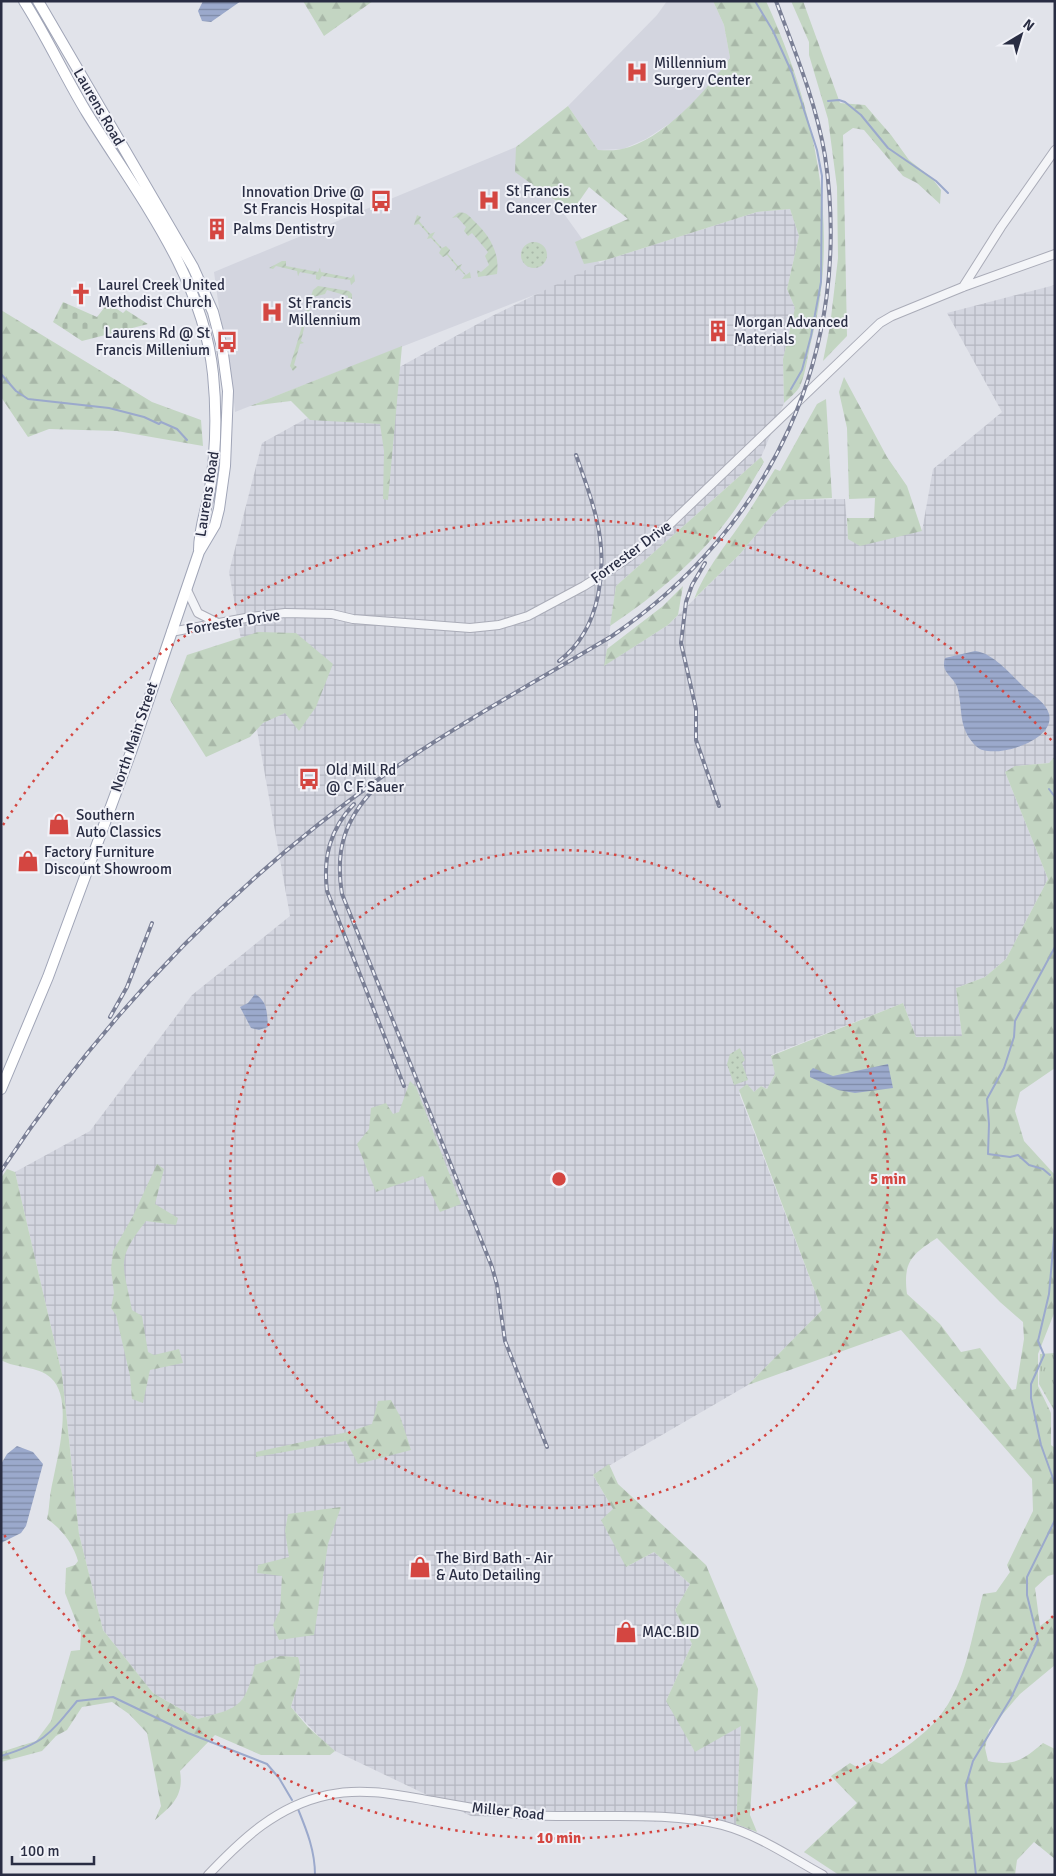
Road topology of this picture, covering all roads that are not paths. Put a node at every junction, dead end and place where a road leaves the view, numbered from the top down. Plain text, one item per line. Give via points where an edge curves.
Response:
1 (31, 2) edge
2 (110, 126) junction
3 (100, 134) junction
4 (1055, 150) edge
5 (1055, 254) edge
6 (963, 287) junction
7 (199, 552) junction
8 (187, 590) junction
9 (218, 623) junction
10 (172, 632) junction
11 (1, 1089) edge
12 (208, 1875) edge
13 (823, 1875) edge

1 - 2 main road, Laurens Road
1 - 3 main road, Laurens Road
2 - 3 main road
2 - 7 main road, Laurens Road via 193,267 212,312 222,347 228,391 226,466 215,525
3 - 7 main road, Laurens Road via 177,259 205,331 213,372 216,448 209,495 199,529
4 - 6 street
5 - 6 street, Forrester Drive
6 - 9 street, Forrester Drive via 892,316 876,326 667,527 625,560 528,616 499,626 470,628 302,613
7 - 8 main road, North Main Street
8 - 9 street via 198,613
8 - 10 main road, North Main Street
9 - 10 street, Forrester Drive
10 - 11 main road, North Main Street via 48,977
12 - 13 street, Miller Road via 250,1832 279,1813 316,1798 364,1791 519,1814 710,1822 745,1832

